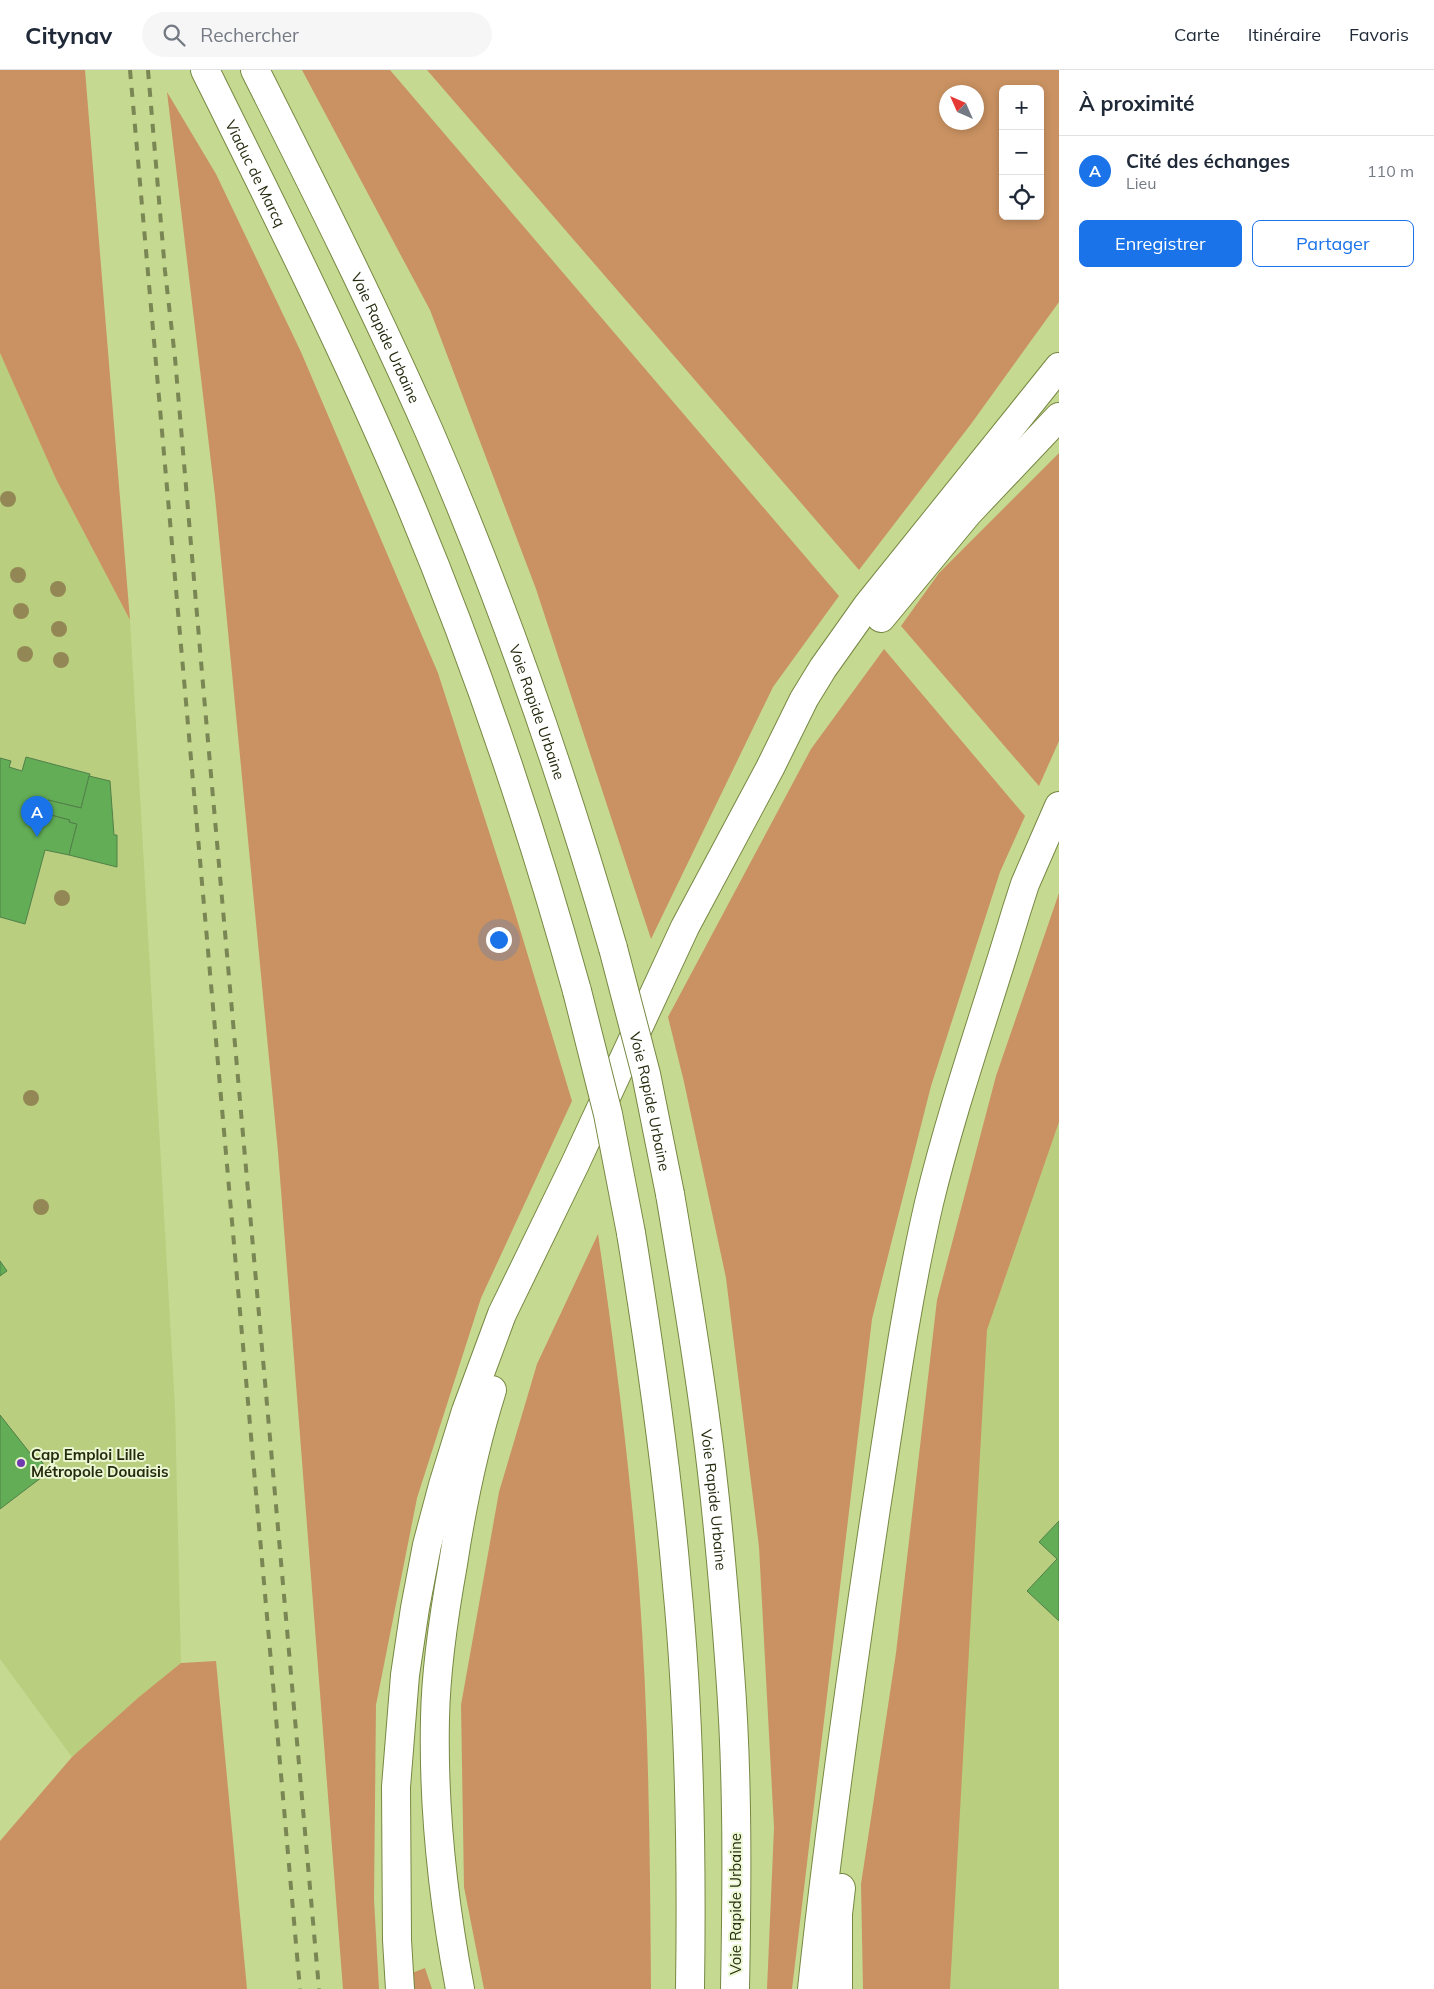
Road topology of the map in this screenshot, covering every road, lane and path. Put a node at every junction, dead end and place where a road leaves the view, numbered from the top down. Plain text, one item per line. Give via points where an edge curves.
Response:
1 (205, 70) edge
2 (255, 70) edge
3 (1059, 366) edge
4 (1059, 417) edge
5 (770, 768) junction
6 (1059, 806) edge
7 (1059, 841) edge
8 (990, 999) junction
9 (575, 1164) junction
10 (887, 1439) junction
11 (400, 1989) edge
12 (460, 1989) edge
13 (690, 1989) edge
14 (735, 1989) edge
15 (812, 1989) edge
16 (838, 1989) edge

1 - 13 highway, Viaduc de Marcq, bridge via 306,275 404,490 490,712 528,824 577,991 608,1114 631,1233 658,1414 681,1624 690,1827
2 - 14 highway, Voie Rapide Urbaine, bridge via 382,326 497,597 562,781 614,948 644,1065 690,1308 706,1426 730,1673 736,1857
3 - 5 highway via 867,606 804,698
4 - 5 highway via 998,480 904,589
5 - 9 highway via 685,927
6 - 8 highway via 1025,884
7 - 8 highway
8 - 10 highway via 959,1093 931,1197
9 - 11 highway via 502,1314 453,1452 427,1545 406,1666 398,1748 395,1833
9 - 12 highway via 486,1408 460,1520 446,1601 435,1717 436,1799 442,1879
10 - 15 highway via 849,1688
10 - 16 highway via 866,1679 838,1914

